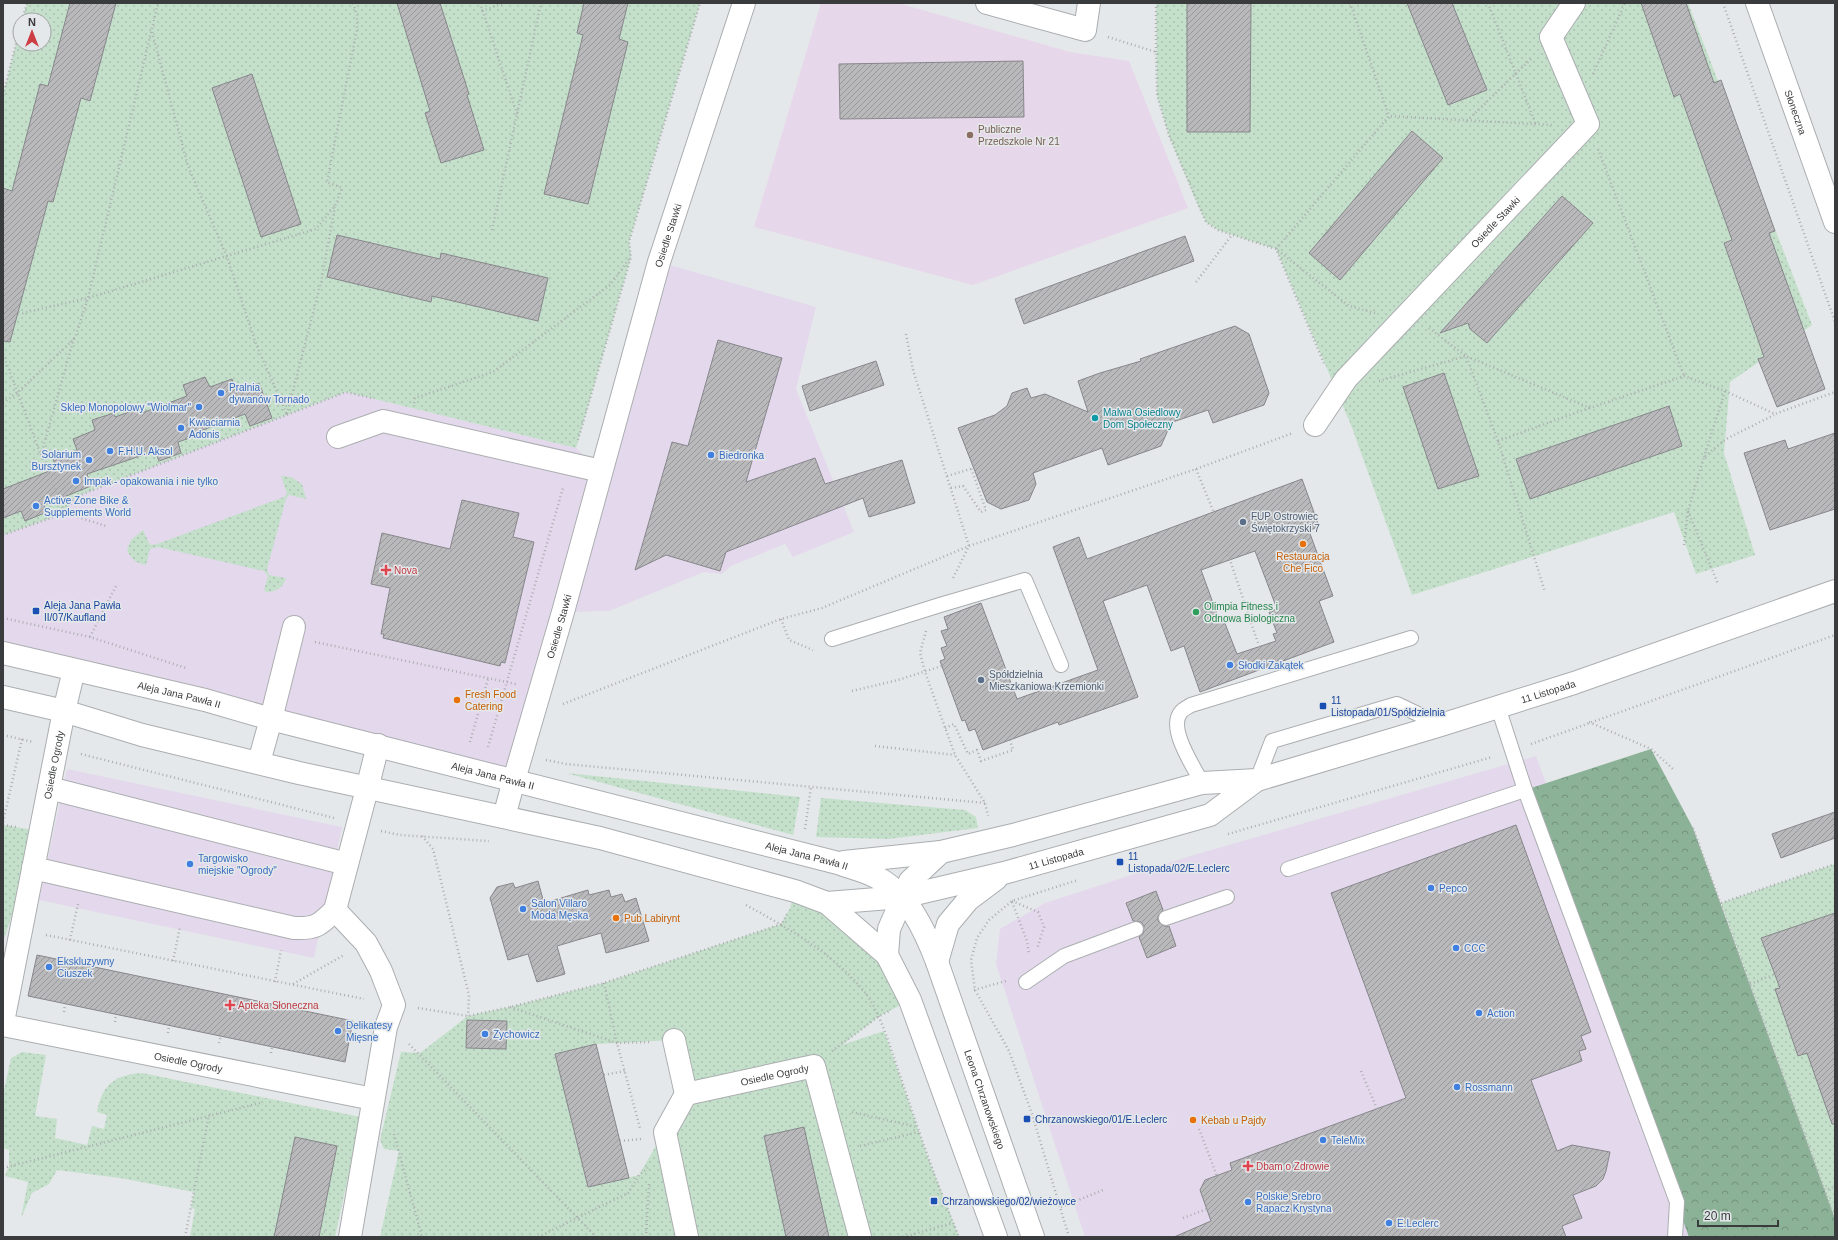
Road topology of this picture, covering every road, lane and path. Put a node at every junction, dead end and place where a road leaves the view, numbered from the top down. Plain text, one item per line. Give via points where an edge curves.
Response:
1 (159, 3) edge
2 (353, 3) edge
3 (480, 3) edge
4 (504, 3) edge
5 (541, 3) edge
6 (700, 3) edge
7 (744, 3) edge
8 (987, 3) edge
9 (1089, 3) edge
10 (1156, 3) edge
11 (1350, 3) edge
12 (1488, 3) edge
13 (1574, 3) edge
14 (1625, 3) edge
15 (1723, 3) edge
16 (1757, 3) edge
17 (482, 11) junction
18 (1085, 30) junction
19 (152, 32) junction
20 (1551, 37) junction
21 (14, 52) edge
22 (1156, 52) junction
23 (1516, 75) junction
24 (3, 95) edge
25 (1579, 104) junction
26 (517, 115) junction
27 (1389, 116) junction
28 (1467, 121) junction
29 (1588, 124) junction
30 (1536, 125) junction
31 (335, 206) junction
32 (1835, 222) edge
33 (492, 230) dead end
34 (1232, 235) junction
35 (1276, 249) junction
36 (227, 257) junction
37 (631, 257) junction
38 (1196, 282) dead end
39 (88, 298) junction
40 (3, 308) edge
41 (1408, 312) junction
42 (1835, 322) edge
43 (906, 334) dead end
44 (74, 338) junction
45 (3, 354) edge
46 (1466, 356) junction
47 (1684, 376) junction
48 (1377, 382) dead end
49 (1725, 391) junction
50 (18, 392) junction
51 (1835, 392) edge
52 (1336, 394) junction
53 (376, 399) dead end
54 (3, 403) edge
55 (412, 408) dead end
56 (1590, 408) junction
57 (1775, 414) junction
58 (286, 415) junction
59 (1316, 425) joint
60 (338, 437) dead end
61 (1498, 441) junction
62 (41, 455) junction
63 (1704, 457) junction
64 (570, 463) junction
65 (1196, 469) junction
66 (601, 471) junction
67 (947, 476) junction
68 (951, 488) junction
69 (1688, 511) junction
70 (65, 513) junction
71 (1216, 520) dead end
72 (106, 526) dead end
73 (3, 535) edge
74 (1684, 545) dead end
75 (969, 546) junction
76 (1227, 551) dead end
77 (1718, 584) dead end
78 (116, 586) dead end
79 (1545, 592) dead end
80 (1835, 592) edge
81 (940, 604) junction
82 (3, 618) edge
83 (781, 619) junction
84 (293, 632) joint
85 (90, 637) junction
86 (1411, 638) dead end
87 (832, 639) dead end
88 (1259, 650) dead end
89 (818, 652) dead end
90 (3, 653) edge
91 (1061, 665) dead end
92 (942, 666) dead end
93 (74, 670) junction
94 (194, 671) dead end
95 (925, 672) junction
96 (488, 679) junction
97 (506, 682) junction
98 (539, 690) junction
99 (852, 691) dead end
100 (3, 697) edge
101 (1498, 707) junction
102 (64, 711) junction
103 (532, 716) junction
104 (271, 719) junction
105 (1589, 722) dead end
106 (1441, 725) junction
107 (945, 728) junction
108 (3, 734) edge
109 (22, 739) junction
110 (1010, 740) dead end
111 (463, 741) dead end
112 (470, 742) junction
113 (476, 744) dead end
114 (378, 745) junction
115 (482, 746) dead end
116 (875, 746) dead end
117 (488, 747) junction
118 (57, 748) junction
119 (521, 755) junction
120 (956, 755) junction
121 (259, 762) junction
122 (1673, 769) dead end
123 (514, 780) junction
124 (1257, 780) junction
125 (1202, 783) junction
126 (49, 788) junction
127 (811, 788) junction
128 (367, 789) junction
129 (1525, 790) junction
130 (504, 817) junction
131 (3, 822) edge
132 (357, 824) junction
133 (1693, 828) dead end
134 (422, 836) junction
135 (495, 842) dead end
136 (941, 852) junction
137 (802, 854) junction
138 (838, 863) junction
139 (347, 864) junction
140 (1835, 864) edge
141 (33, 868) junction
142 (1288, 869) dead end
143 (1004, 873) junction
144 (82, 880) junction
145 (795, 891) junction
146 (902, 897) junction
147 (1227, 897) dead end
148 (741, 902) dead end
149 (185, 903) junction
150 (828, 903) junction
151 (1721, 903) junction
152 (335, 910) junction
153 (1166, 918) dead end
154 (782, 924) junction
155 (286, 926) junction
156 (1136, 929) dead end
157 (46, 935) dead end
158 (70, 940) junction
159 (1027, 941) dead end
160 (366, 943) junction
161 (887, 955) junction
162 (1036, 955) dead end
163 (173, 961) junction
164 (937, 962) junction
165 (1783, 971) dead end
166 (275, 982) junction
167 (1026, 982) dead end
168 (7, 983) edge
169 (604, 983) junction
170 (1000, 983) dead end
171 (292, 984) junction
172 (1750, 984) junction
173 (975, 990) dead end
174 (394, 1005) junction
175 (510, 1007) junction
176 (468, 1016) junction
177 (878, 1017) junction
178 (3, 1022) edge
179 (3, 1025) edge
180 (386, 1027) junction
181 (674, 1040) joint
182 (618, 1043) junction
183 (814, 1066) junction
184 (625, 1071) junction
185 (1361, 1071) dead end
186 (604, 1075) dead end
187 (686, 1094) junction
188 (373, 1098) junction
189 (267, 1101) dead end
190 (825, 1106) junction
191 (1377, 1109) dead end
192 (209, 1116) junction
193 (917, 1127) junction
194 (1199, 1129) dead end
195 (393, 1130) dead end
196 (919, 1132) junction
197 (643, 1139) junction
198 (620, 1141) dead end
199 (645, 1146) dead end
200 (837, 1151) junction
201 (3, 1168) edge
202 (650, 1174) dead end
203 (1217, 1176) dead end
204 (649, 1182) dead end
205 (1835, 1187) edge
206 (1103, 1190) dead end
207 (1824, 1190) junction
208 (1061, 1207) dead end
209 (1207, 1209) dead end
210 (578, 1217) junction
211 (1183, 1218) dead end
212 (1835, 1219) edge
213 (953, 1223) junction
214 (185, 1237) edge
215 (350, 1237) edge
216 (422, 1237) edge
217 (538, 1237) edge
218 (596, 1237) edge
219 (646, 1237) edge
220 (687, 1237) edge
221 (860, 1237) edge
222 (903, 1237) edge
223 (959, 1237) edge
224 (996, 1237) edge
225 (1033, 1237) edge
226 (1675, 1237) edge

1 - 19 path
2 - 31 path via 357,15 357,29 326,182 342,188
3 - 17 path
4 - 17 path
5 - 26 path
6 - 37 path via 629,242
7 - 66 street, Osiedle Stawki via 660,262
8 - 18 street
9 - 18 street
10 - 22 path
11 - 27 path
12 - 23 path
13 - 20 street
14 - 25 path
15 - 42 path
16 - 32 street, Słoneczna
17 - 26 path
18 - 22 path
19 - 36 path via 188,166
19 - 39 path
20 - 23 path
20 - 25 street
21 - 24 path
22 - 34 path via 1157,95 1169,136 1206,222
23 - 28 path
23 - 30 path
25 - 29 street
26 - 33 path
27 - 28 path
27 - 35 path
28 - 30 path
29 - 30 path
29 - 41 street, Osiedle Stawki
29 - 47 path
31 - 36 path via 316,229
31 - 58 path via 321,282
34 - 35 path
34 - 38 path
35 - 41 path via 1349,306 1374,313
35 - 52 path
36 - 39 path
36 - 58 path via 256,344
37 - 55 path via 610,285 493,372 415,398
37 - 64 path
39 - 40 path via 24,313
39 - 44 path
41 - 46 path
41 - 52 street, Osiedle Stawki via 1346,379
43 - 67 path via 914,370
44 - 50 path
44 - 62 path
45 - 50 path
46 - 48 path
46 - 56 path
46 - 61 path
47 - 49 path
47 - 56 path
49 - 57 path
49 - 63 path
50 - 54 path
50 - 62 path
51 - 57 path
52 - 59 street, Osiedle Stawki
53 - 58 path via 346,392
56 - 61 path
57 - 63 path via 1726,439
58 - 70 path via 75,497
59 - 65 path
60 - 64 street via 383,421
61 - 79 path
62 - 70 path
63 - 69 path
64 - 66 street
64 - 97 path
65 - 71 path
65 - 75 path
66 - 98 street, Osiedle Stawki
67 - 68 path
67 - 68 path via 972,468 986,510 981,512 963,486
68 - 75 path
69 - 74 path
69 - 77 path
70 - 72 path
70 - 73 path
75 - 81 path
75 - 83 path via 822,608
76 - 88 path
78 - 85 path
80 - 101 street, 11 Listopada
81 - 87 lane
81 - 91 lane via 1025,580
81 - 95 path via 927,628 920,653
82 - 85 path
83 - 89 path via 789,640
83 - 103 path
84 - 96 path
84 - 104 street
85 - 94 path
86 - 125 lane via 1191,705 1180,712 1176,727 1184,749
90 - 93 street, Aleja Jana Pawła II
92 - 95 path
93 - 102 street, Osiedle Ogrody
93 - 104 street, Aleja Jana Pawła II via 205,700
95 - 99 path
95 - 107 path
96 - 97 path
96 - 112 path
97 - 98 path
97 - 117 path
98 - 103 street, Osiedle Stawki
100 - 102 street
101 - 106 street, 11 Listopada
101 - 129 lane
102 - 118 street, Osiedle Ogrody
102 - 121 street via 142,735
103 - 119 street, Osiedle Stawki
104 - 114 street, Aleja Jana Pawła II
104 - 121 street
105 - 122 path via 1651,749
106 - 124 street, 11 Listopada
106 - 124 lane via 1397,704 1272,741
107 - 110 path via 954,724 968,754 977,750 981,761 1013,750
107 - 120 path
108 - 109 path
109 - 118 path
109 - 131 path
111 - 112 path
112 - 113 path
114 - 123 street, Aleja Jana Pawła II
114 - 128 street
115 - 117 path
116 - 120 path
117 - 119 path
118 - 126 street, Osiedle Ogrody
118 - 132 path
119 - 123 street, Osiedle Stawki
119 - 127 path via 566,764
120 - 127 path via 985,803
121 - 128 street
123 - 130 street, Osiedle Stawki
123 - 137 street, Aleja Jana Pawła II
124 - 125 street, 11 Listopada
124 - 143 street, 11 Listopada via 1210,815
125 - 136 street, 11 Listopada
126 - 139 street
126 - 141 street, Osiedle Ogrody
127 - 137 path
128 - 130 street
128 - 132 street
129 - 142 lane
129 - 226 lane via 1677,1202
130 - 145 street via 600,838
132 - 134 path via 400,835
132 - 139 street
133 - 151 path
134 - 135 path
134 - 176 path via 433,849 470,995
136 - 138 street, 11 Listopada
136 - 146 street, 11 Listopada via 910,881
137 - 138 street, Aleja Jana Pawła II
138 - 146 street, Aleja Jana Pawła II via 878,878
139 - 152 street
140 - 151 path
141 - 144 street
141 - 168 street, Osiedle Ogrody
143 - 146 street, 11 Listopada
143 - 164 street via 968,900 948,924
144 - 149 street
144 - 158 path
145 - 150 street
145 - 154 path
146 - 150 street
146 - 161 street via 889,929
146 - 164 street, Leona Chrzanowskiego via 924,929
147 - 153 lane
148 - 154 path
149 - 155 street
149 - 163 path
150 - 161 street
151 - 172 path
152 - 155 street via 320,924 304,928
152 - 160 street
154 - 169 path
154 - 177 path via 834,961 864,990
155 - 166 path
156 - 167 lane via 1064,956
157 - 158 path
158 - 163 path
159 - 162 path via 1012,901 1038,912 1044,927
160 - 171 path
160 - 174 street via 381,971
161 - 224 street via 910,1000
163 - 166 path
164 - 225 street, Leona Chrzanowskiego
165 - 172 path
166 - 171 path
168 - 178 street, Osiedle Ogrody
169 - 175 path
169 - 182 path
170 - 173 path
171 - 174 path
172 - 207 path
174 - 176 path
174 - 180 street
175 - 176 path
175 - 182 path
177 - 183 path via 821,1058
177 - 193 path
179 - 188 street, Osiedle Ogrody
180 - 188 street
180 - 210 path via 415,1048
181 - 182 path
181 - 187 street
182 - 184 path
183 - 187 street, Osiedle Ogrody
183 - 190 street, Osiedle Ogrody
184 - 186 path
184 - 197 path
185 - 191 path
187 - 220 street via 664,1132
188 - 215 street
189 - 192 path
190 - 193 path
190 - 200 street, Osiedle Ogrody
192 - 201 path
192 - 214 path
193 - 196 path
194 - 203 path
195 - 216 path
196 - 200 path
196 - 213 path
197 - 198 path
197 - 199 path
200 - 221 street, Osiedle Ogrody
202 - 210 path via 650,1166 639,1175 628,1193
204 - 219 path
205 - 207 path
206 - 208 path
207 - 212 path
209 - 211 path
210 - 217 path
210 - 218 path
213 - 222 path
213 - 223 path

